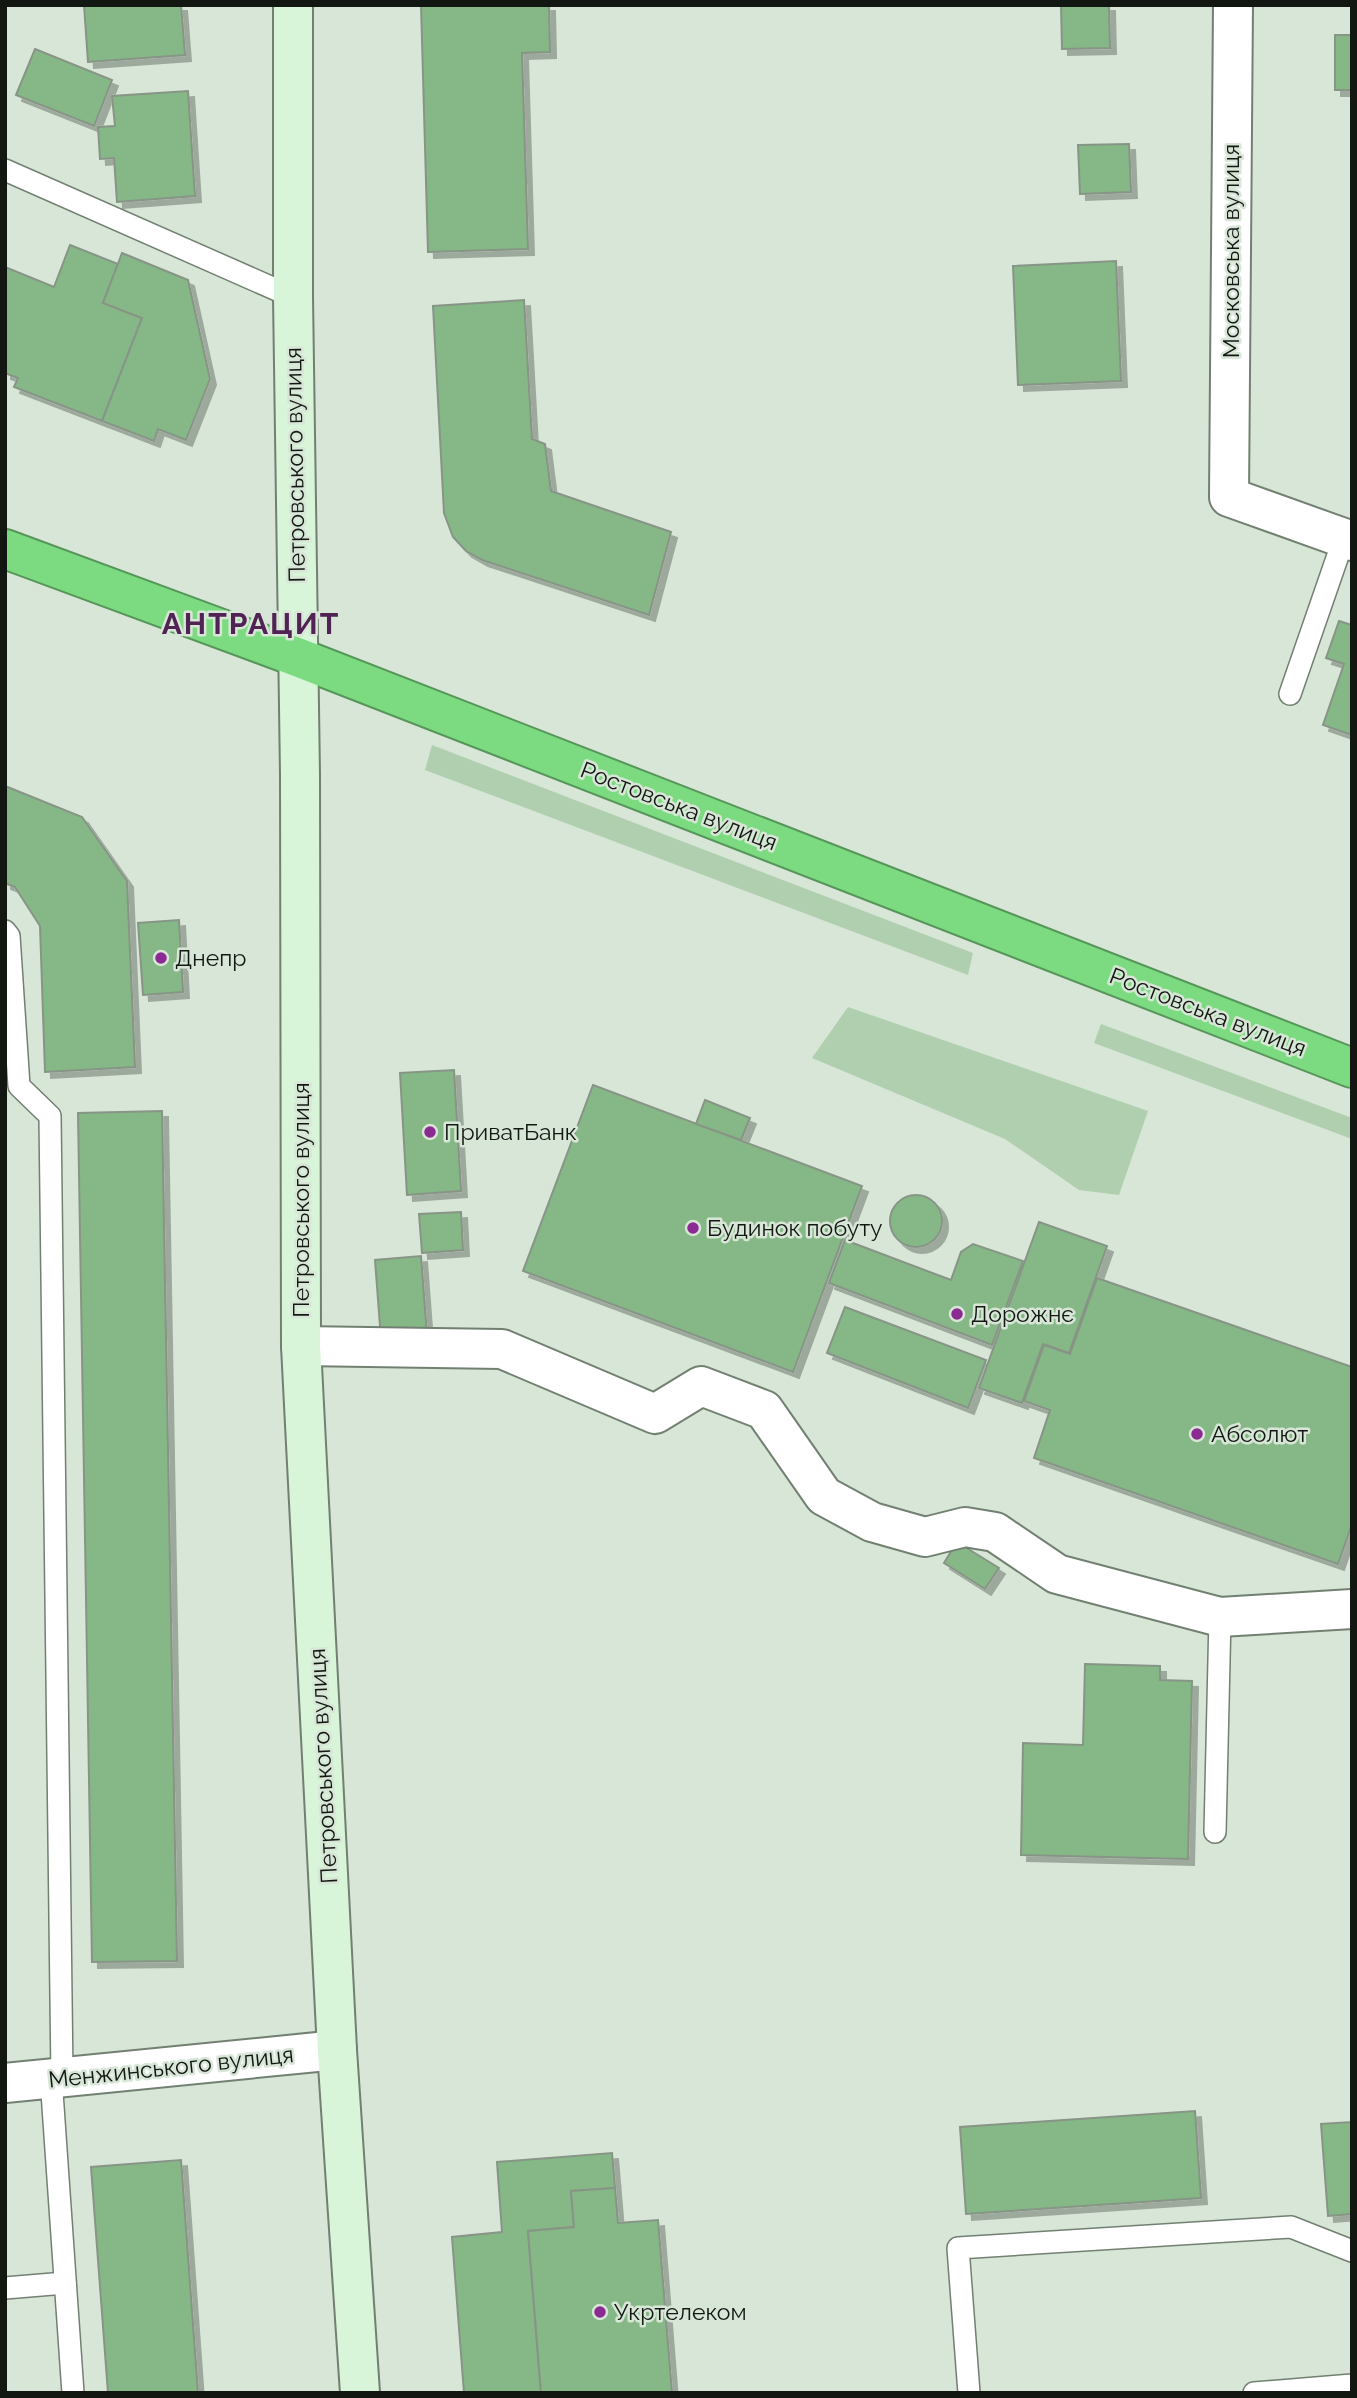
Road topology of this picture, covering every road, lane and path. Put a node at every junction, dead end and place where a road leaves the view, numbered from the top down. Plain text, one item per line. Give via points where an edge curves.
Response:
1 (293, 5) edge
2 (1233, 5) edge
3 (5, 170) edge
4 (292, 297) junction
5 (1348, 539) edge
6 (5, 549) edge
7 (297, 657) junction
8 (1290, 694) dead end
9 (5, 931) edge
10 (1352, 1068) edge
11 (301, 1346) junction
12 (1352, 1609) edge
13 (1220, 1618) junction
14 (1215, 1832) dead end
15 (337, 2050) junction
16 (57, 2078) junction
17 (5, 2083) edge
18 (1352, 2251) edge
19 (65, 2283) junction
20 (5, 2288) edge
21 (1352, 2385) edge
22 (73, 2393) edge
23 (360, 2393) edge
24 (969, 2393) edge
25 (1254, 2393) edge

1 - 4 street, Петровського вулиця
2 - 5 street, Московська вулиця via 1229,497
3 - 4 lane
4 - 7 street, Петровського вулиця
5 - 8 lane
6 - 7 highway, Ростовська вулиця
7 - 10 highway, Ростовська вулиця
7 - 11 street, Петровського вулиця
9 - 16 lane via 9,936 19,1086 50,1116
11 - 13 street via 502,1349 655,1413 701,1386 764,1410 824,1496 872,1522 925,1537 965,1527 995,1532 1057,1574
11 - 15 street, Петровського вулиця
12 - 13 street
13 - 14 lane
15 - 16 street, Менжинського вулиця
15 - 23 street, Петровського вулиця
16 - 17 street, Менжинського вулиця
16 - 19 lane
18 - 24 lane via 1291,2227 958,2248
19 - 20 lane
19 - 22 lane
21 - 25 lane

